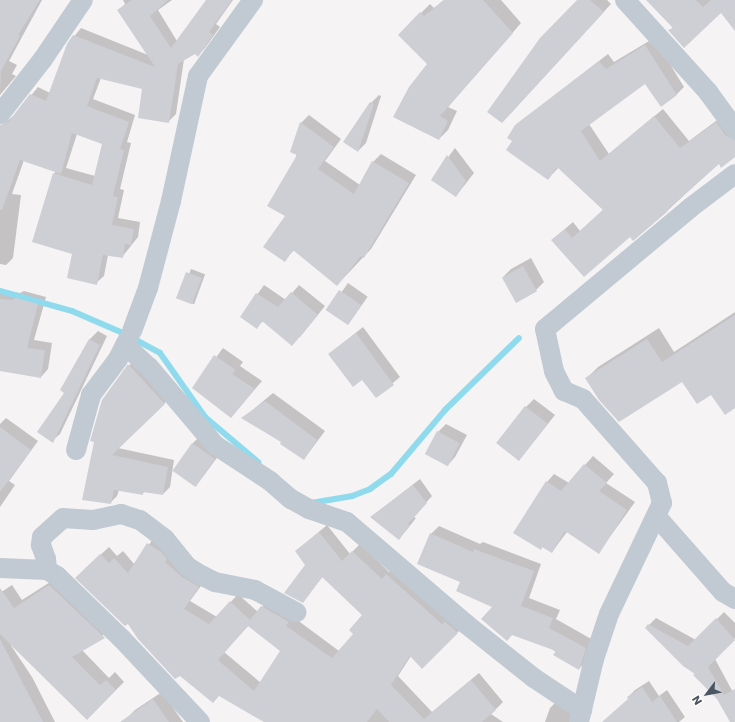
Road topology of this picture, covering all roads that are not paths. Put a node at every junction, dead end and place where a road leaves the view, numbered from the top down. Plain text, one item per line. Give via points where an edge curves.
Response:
1 (84, 0) edge
2 (253, 0) edge
3 (625, 0) edge
4 (0, 114) edge
5 (735, 129) edge
6 (735, 174) edge
7 (128, 338) junction
8 (76, 450) dead end
9 (656, 518) junction
10 (0, 568) edge
11 (47, 570) junction
12 (735, 599) edge
13 (296, 612) dead end
14 (581, 716) edge
15 (200, 722) edge

1 - 4 street
2 - 7 street via 198,76 171,201 148,288
3 - 5 street via 692,74
6 - 9 street via 690,208 545,329 554,371 564,391 583,399 657,483 662,503
7 - 8 street via 118,359 91,395
7 - 14 street via 215,446 309,509 351,525 466,624
9 - 12 street via 723,592
9 - 14 street via 609,614
10 - 11 street
11 - 13 street via 41,545 42,537 63,518 93,520 121,514 140,520 165,539 188,568 215,582 255,590
11 - 15 street via 122,638

